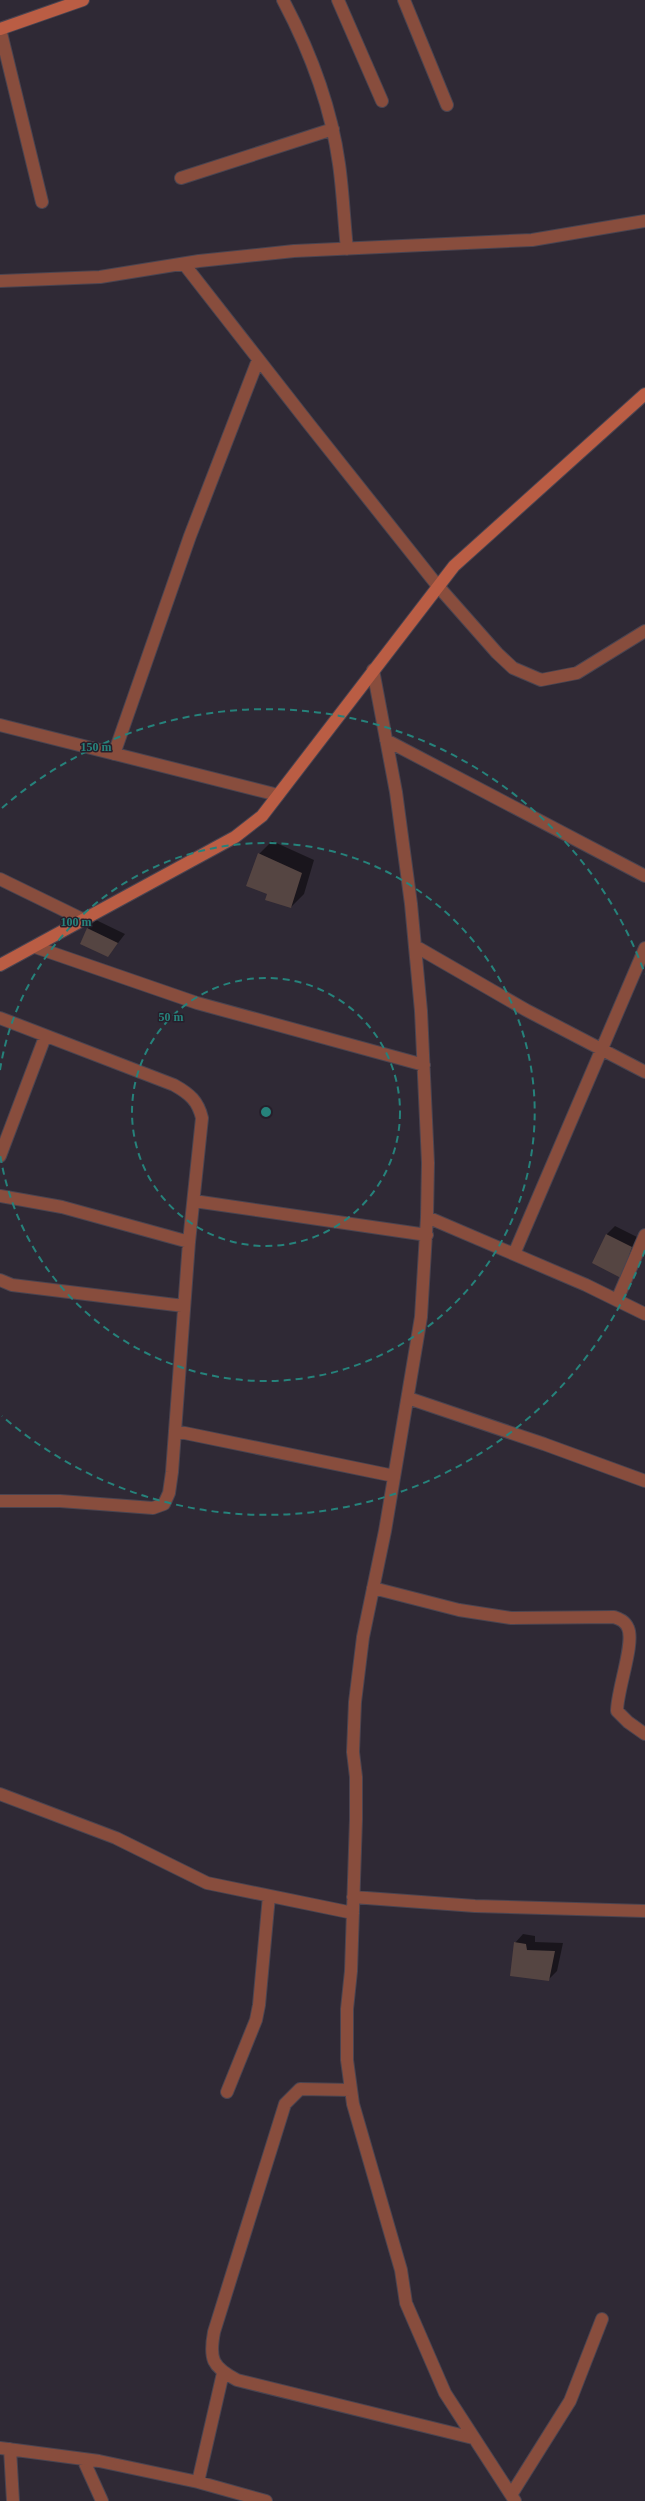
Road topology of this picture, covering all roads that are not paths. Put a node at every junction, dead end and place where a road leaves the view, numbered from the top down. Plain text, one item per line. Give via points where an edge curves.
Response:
1 (82, 0) edge
2 (283, 0) edge
3 (338, 0) edge
4 (404, 0) edge
5 (0, 29) edge
6 (382, 101) dead end
7 (447, 105) dead end
8 (333, 129) junction
9 (181, 178) dead end
10 (42, 202) dead end
11 (645, 221) edge
12 (347, 249) junction
13 (184, 264) junction
14 (0, 281) edge
15 (258, 360) junction
16 (645, 394) edge
17 (438, 585) junction
18 (645, 631) edge
19 (374, 670) junction
20 (0, 725) edge
21 (386, 740) junction
22 (114, 754) junction
23 (278, 795) junction
24 (645, 876) edge
25 (0, 879) edge
26 (84, 920) junction
27 (415, 946) junction
28 (35, 947) junction
29 (645, 948) edge
30 (0, 965) edge
31 (0, 1018) edge
32 (45, 1037) junction
33 (602, 1050) junction
34 (424, 1065) junction
35 (645, 1072) edge
36 (0, 1156) edge
37 (0, 1196) edge
38 (194, 1201) junction
39 (427, 1217) junction
40 (427, 1235) junction
41 (645, 1235) edge
42 (189, 1242) junction
43 (514, 1254) junction
44 (0, 1280) edge
45 (617, 1300) junction
46 (184, 1306) junction
47 (645, 1314) edge
48 (408, 1398) junction
49 (175, 1431) junction
50 (394, 1476) junction
51 (645, 1481) edge
52 (0, 1501) edge
53 (373, 1588) junction
54 (645, 1734) edge
55 (0, 1794) edge
56 (269, 1896) junction
57 (353, 1897) junction
58 (645, 1911) edge
59 (352, 1913) junction
60 (351, 2090) junction
61 (227, 2092) dead end
62 (602, 2319) dead end
63 (223, 2373) junction
64 (473, 2438) junction
65 (5, 2449) edge
66 (83, 2459) junction
67 (198, 2482) junction
68 (513, 2498) edge
69 (13, 2501) edge
70 (102, 2501) edge
71 (266, 2501) edge

1 - 5 street
2 - 8 street via 312,63
3 - 6 street
4 - 7 street
5 - 10 street
8 - 9 street
8 - 12 street
11 - 12 street via 532,240
12 - 13 street via 271,253
13 - 14 street via 100,277
13 - 15 street
15 - 17 street
15 - 22 street via 190,536
16 - 17 street via 474,546
17 - 18 street via 497,653 522,674 541,680 577,673
17 - 19 street
19 - 21 street
19 - 23 street
20 - 22 street
21 - 24 street
21 - 27 street via 396,792
22 - 23 street
23 - 26 street via 262,816 235,837
25 - 26 street
26 - 28 street
27 - 33 street
27 - 34 street
28 - 30 street
28 - 34 street via 197,1003
29 - 33 street
31 - 32 street
32 - 36 street
32 - 38 street via 174,1085 190,1094 200,1107 202,1118
33 - 35 street
33 - 43 street
34 - 39 street via 428,1163
37 - 42 street via 62,1207
38 - 40 street
38 - 42 street
39 - 40 street
39 - 43 street
40 - 48 street via 421,1317
41 - 45 street
42 - 46 street
43 - 45 street
44 - 46 street via 12,1285
45 - 47 street
46 - 49 street
48 - 50 street
48 - 51 street
49 - 50 street
49 - 52 street via 170,1486 164,1504 153,1508 60,1501
50 - 53 street
53 - 54 street via 459,1610 504,1617 614,1617 623,1620 629,1628 630,1641 617,1698 617,1711
53 - 57 street via 363,1637 354,1724 356,1778
55 - 56 street via 116,1838 207,1883
56 - 59 street
56 - 61 street via 256,2020
57 - 58 street via 474,1906
57 - 59 street
59 - 60 street via 346,2042
60 - 63 street via 300,2089 285,2104 214,2332 211,2349 214,2362
60 - 64 street via 401,2270 406,2303 445,2393
62 - 68 street via 570,2401
63 - 64 street via 237,2380
63 - 67 street
64 - 68 street
65 - 66 street
65 - 69 street
66 - 67 street
66 - 70 street
67 - 71 street

